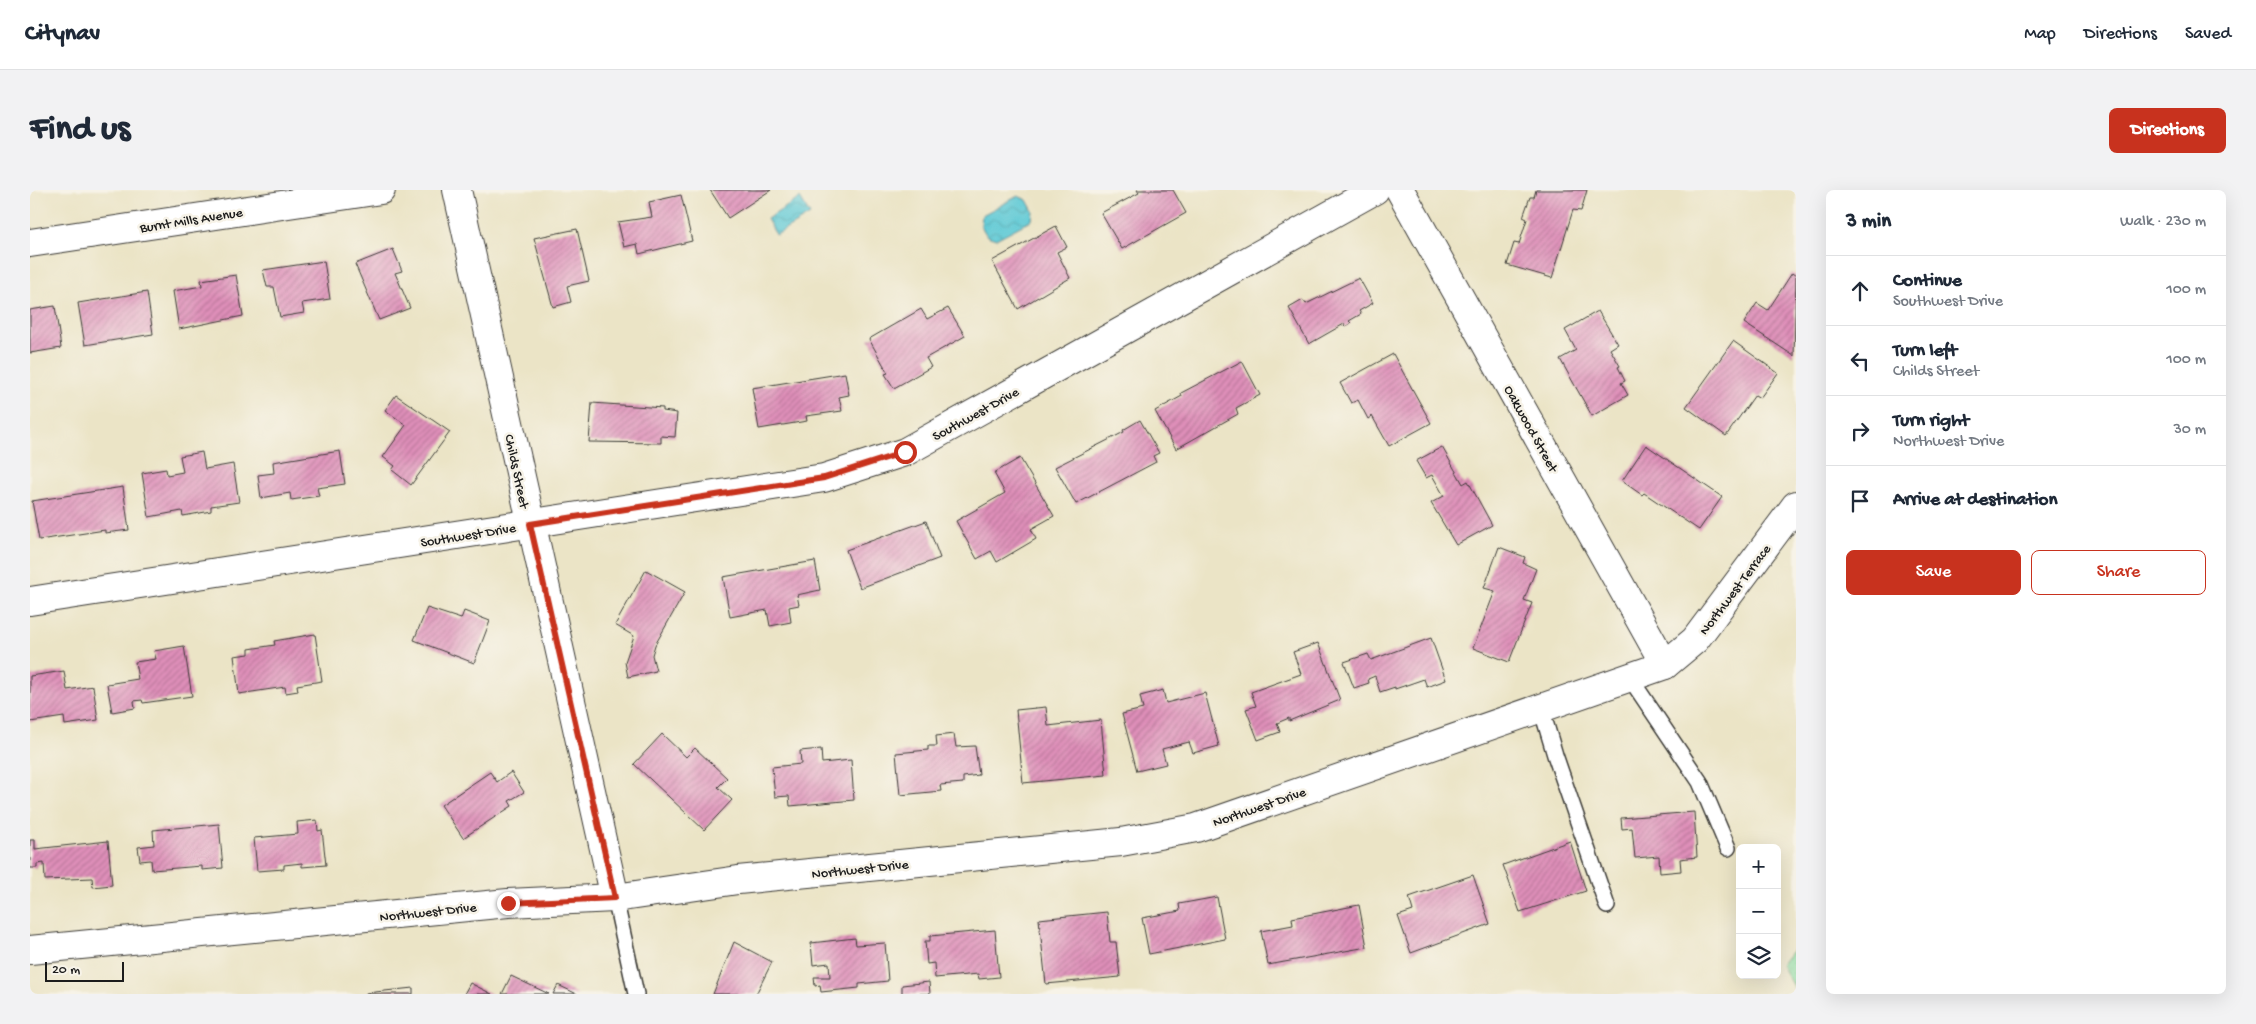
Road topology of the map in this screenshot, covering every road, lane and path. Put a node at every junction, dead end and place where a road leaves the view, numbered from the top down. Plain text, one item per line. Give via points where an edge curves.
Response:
1 (381, 190) edge
2 (457, 190) edge
3 (1375, 190) edge
4 (1400, 190) edge
5 (30, 243) edge
6 (1796, 505) edge
7 (530, 524) junction
8 (30, 601) edge
9 (1665, 665) junction
10 (1630, 678) junction
11 (1541, 708) junction
12 (1728, 848) dead end
13 (615, 898) junction
14 (1607, 906) dead end
15 (30, 950) edge
16 (636, 994) edge

1 - 5 street, Burnt Mills Avenue
2 - 7 street, Childs Street
3 - 7 street, Southwest Drive via 905,452 824,478
4 - 9 street, Oakwood Street
6 - 9 street, Northwest Terrace via 1695,640
7 - 8 street, Southwest Drive
7 - 13 street, Childs Street
9 - 10 street, Northwest Drive
10 - 11 street, Northwest Drive
10 - 12 lane via 1700,782
11 - 13 street, Northwest Drive via 1196,828 1121,842 738,880
11 - 14 lane via 1554,755
13 - 15 street, Northwest Drive via 508,903
13 - 16 lane

